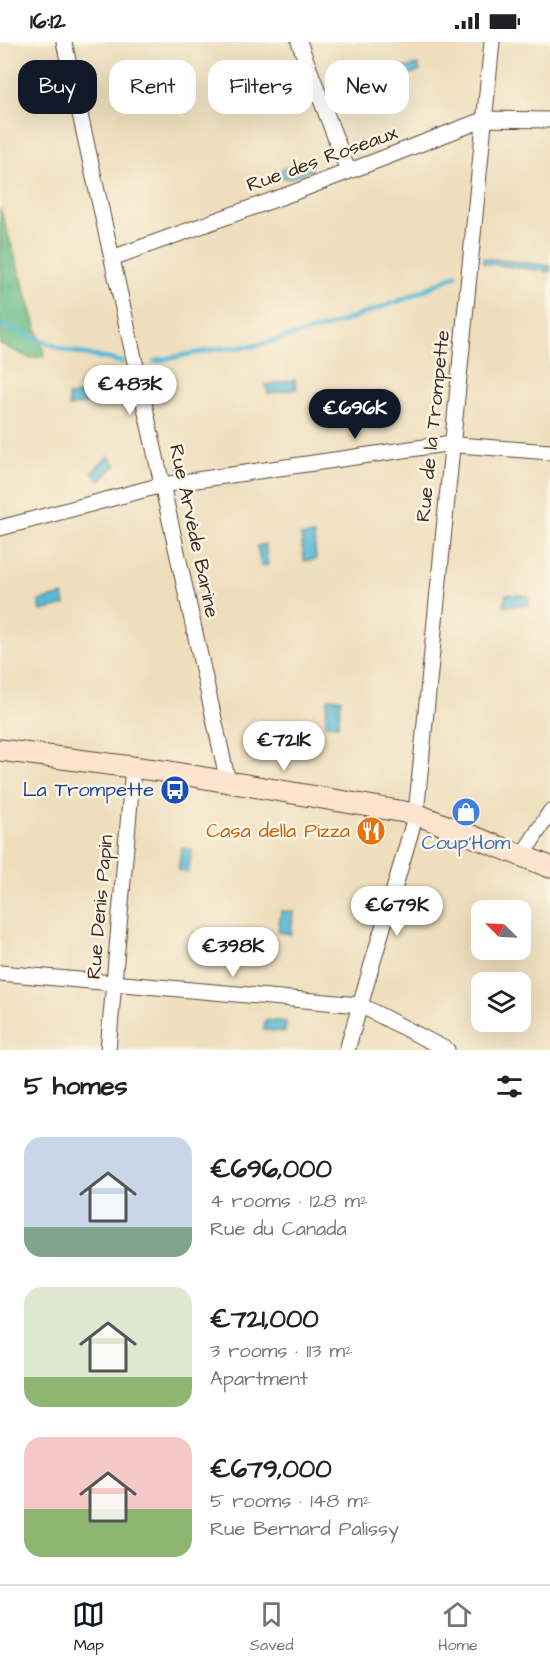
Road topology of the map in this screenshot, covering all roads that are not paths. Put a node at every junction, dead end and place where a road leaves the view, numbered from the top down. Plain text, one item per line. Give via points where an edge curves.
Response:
1 (64, 42) edge
2 (299, 42) edge
3 (492, 42) edge
4 (485, 119) junction
5 (550, 120) edge
6 (348, 171) junction
7 (112, 258) junction
8 (453, 444) junction
9 (550, 452) edge
10 (162, 485) junction
11 (0, 528) edge
12 (0, 750) edge
13 (133, 768) junction
14 (228, 782) junction
15 (550, 812) edge
16 (416, 814) junction
17 (522, 856) junction
18 (550, 867) edge
19 (0, 973) edge
20 (114, 984) junction
21 (360, 1005) junction
22 (108, 1050) edge
23 (347, 1050) edge
24 (447, 1050) edge

1 - 7 street, Rue Arvède Barine
2 - 6 street
3 - 4 street, Rue de la Trompette
4 - 5 street, Rue des Roseaux
4 - 6 street, Rue des Roseaux
4 - 8 street, Rue de la Trompette
6 - 7 street, Rue des Roseaux
7 - 10 street, Rue Arvède Barine
8 - 9 street
8 - 10 street
8 - 16 street, Rue de la Trompette
10 - 11 street
10 - 14 street, Rue Arvède Barine
12 - 13 street
13 - 14 street
13 - 20 street, Rue Denis Papin
14 - 16 street
15 - 17 street
16 - 17 street
16 - 21 street, Rue de la Trompette
17 - 18 street
19 - 20 street
20 - 21 street
20 - 22 street, Rue Denis Papin
21 - 23 street, Rue de la Trompette
21 - 24 street

